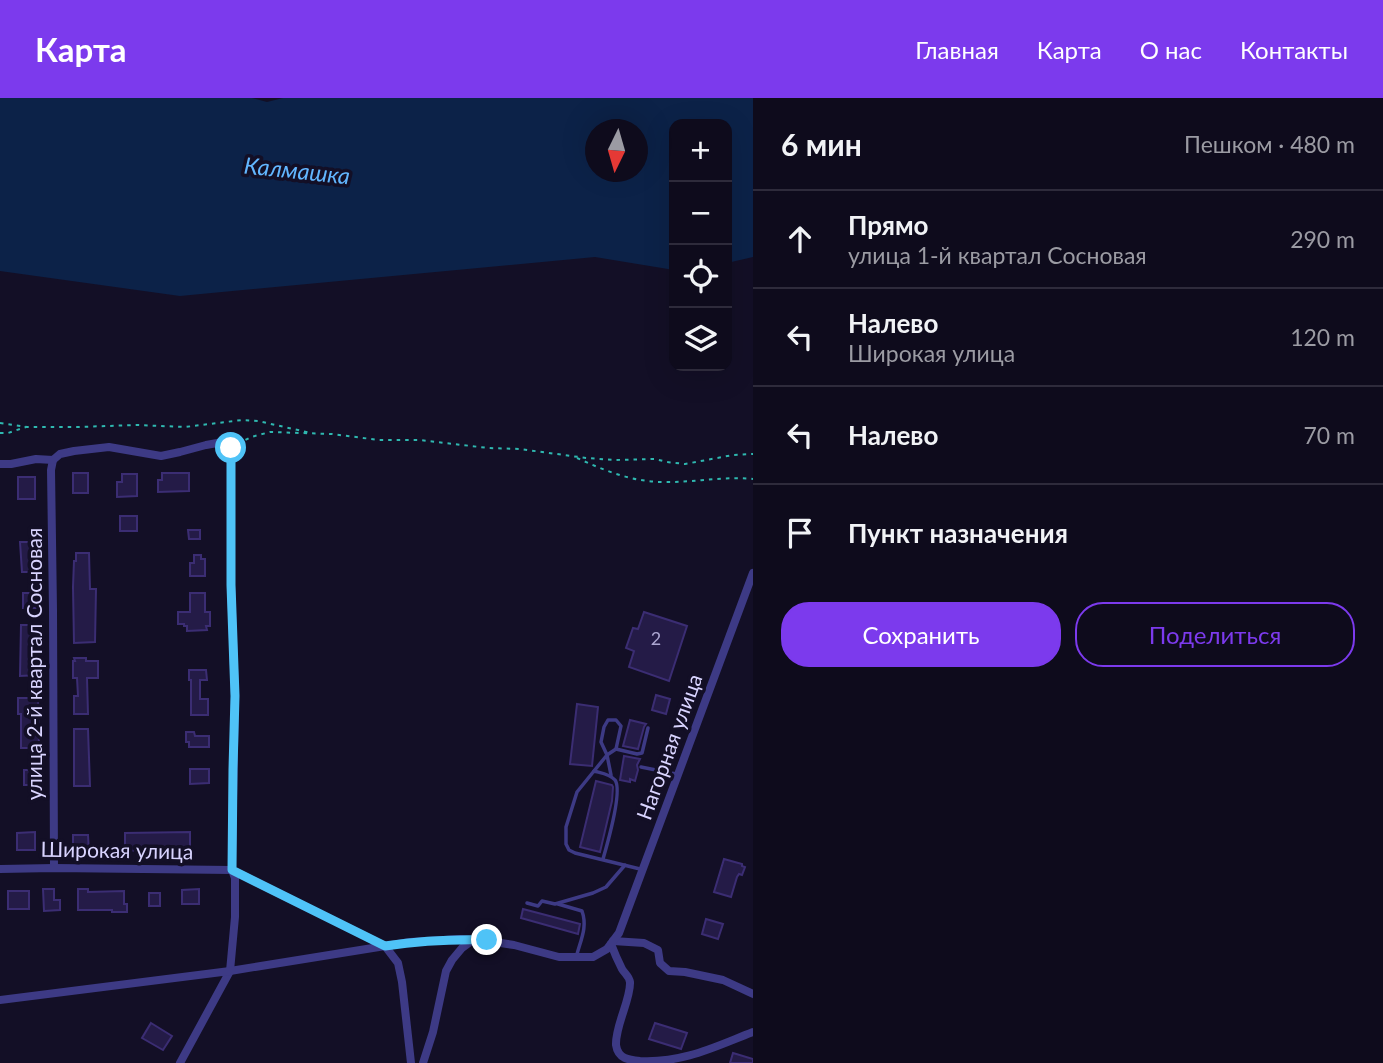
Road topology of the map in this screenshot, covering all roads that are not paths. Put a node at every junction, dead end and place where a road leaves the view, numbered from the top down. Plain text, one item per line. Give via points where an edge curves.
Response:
1 (53, 460) junction
2 (0, 464) edge
3 (753, 573) edge
4 (648, 727) dead end
5 (616, 749) junction
6 (607, 755) junction
7 (641, 767) dead end
8 (594, 771) junction
9 (678, 774) junction
10 (612, 778) junction
11 (603, 859) junction
12 (625, 865) junction
13 (54, 868) junction
14 (0, 869) edge
15 (642, 869) junction
16 (232, 870) junction
17 (527, 903) dead end
18 (556, 903) junction
19 (473, 940) junction
20 (612, 942) junction
21 (385, 946) junction
22 (575, 958) junction
23 (230, 971) junction
24 (753, 994) edge
25 (0, 1000) edge
26 (753, 1032) edge
27 (180, 1063) edge
28 (411, 1063) edge
29 (423, 1063) edge

1 - 2 street
1 - 13 street, улица 2-й квартал Сосновая
1 - 16 street via 74,450 109,447 161,456 223,442 231,448
3 - 9 street, Нагорная улица
4 - 5 lane via 642,753
5 - 6 lane
5 - 6 lane via 621,726 608,720 601,742
6 - 8 lane
6 - 10 lane
7 - 9 lane
8 - 10 lane
8 - 11 lane via 577,792 566,827 566,844 575,853
9 - 15 street, Нагорная улица
10 - 11 lane via 618,787
11 - 12 lane
12 - 15 lane
12 - 18 lane via 606,887
13 - 14 street, Широкая улица
13 - 16 street, Широкая улица
15 - 20 street, Нагорная улица
16 - 21 street, Широкая улица
16 - 23 street via 235,917
17 - 18 lane
18 - 22 lane via 582,911 585,928
19 - 21 street
19 - 22 street
19 - 29 street via 446,971
20 - 22 street via 593,957
20 - 24 street via 644,943 658,950 660,963 669,971 723,980
20 - 26 street via 630,985 616,1047 627,1060 678,1060
21 - 23 street
21 - 28 street via 398,963
23 - 25 street
23 - 27 street

